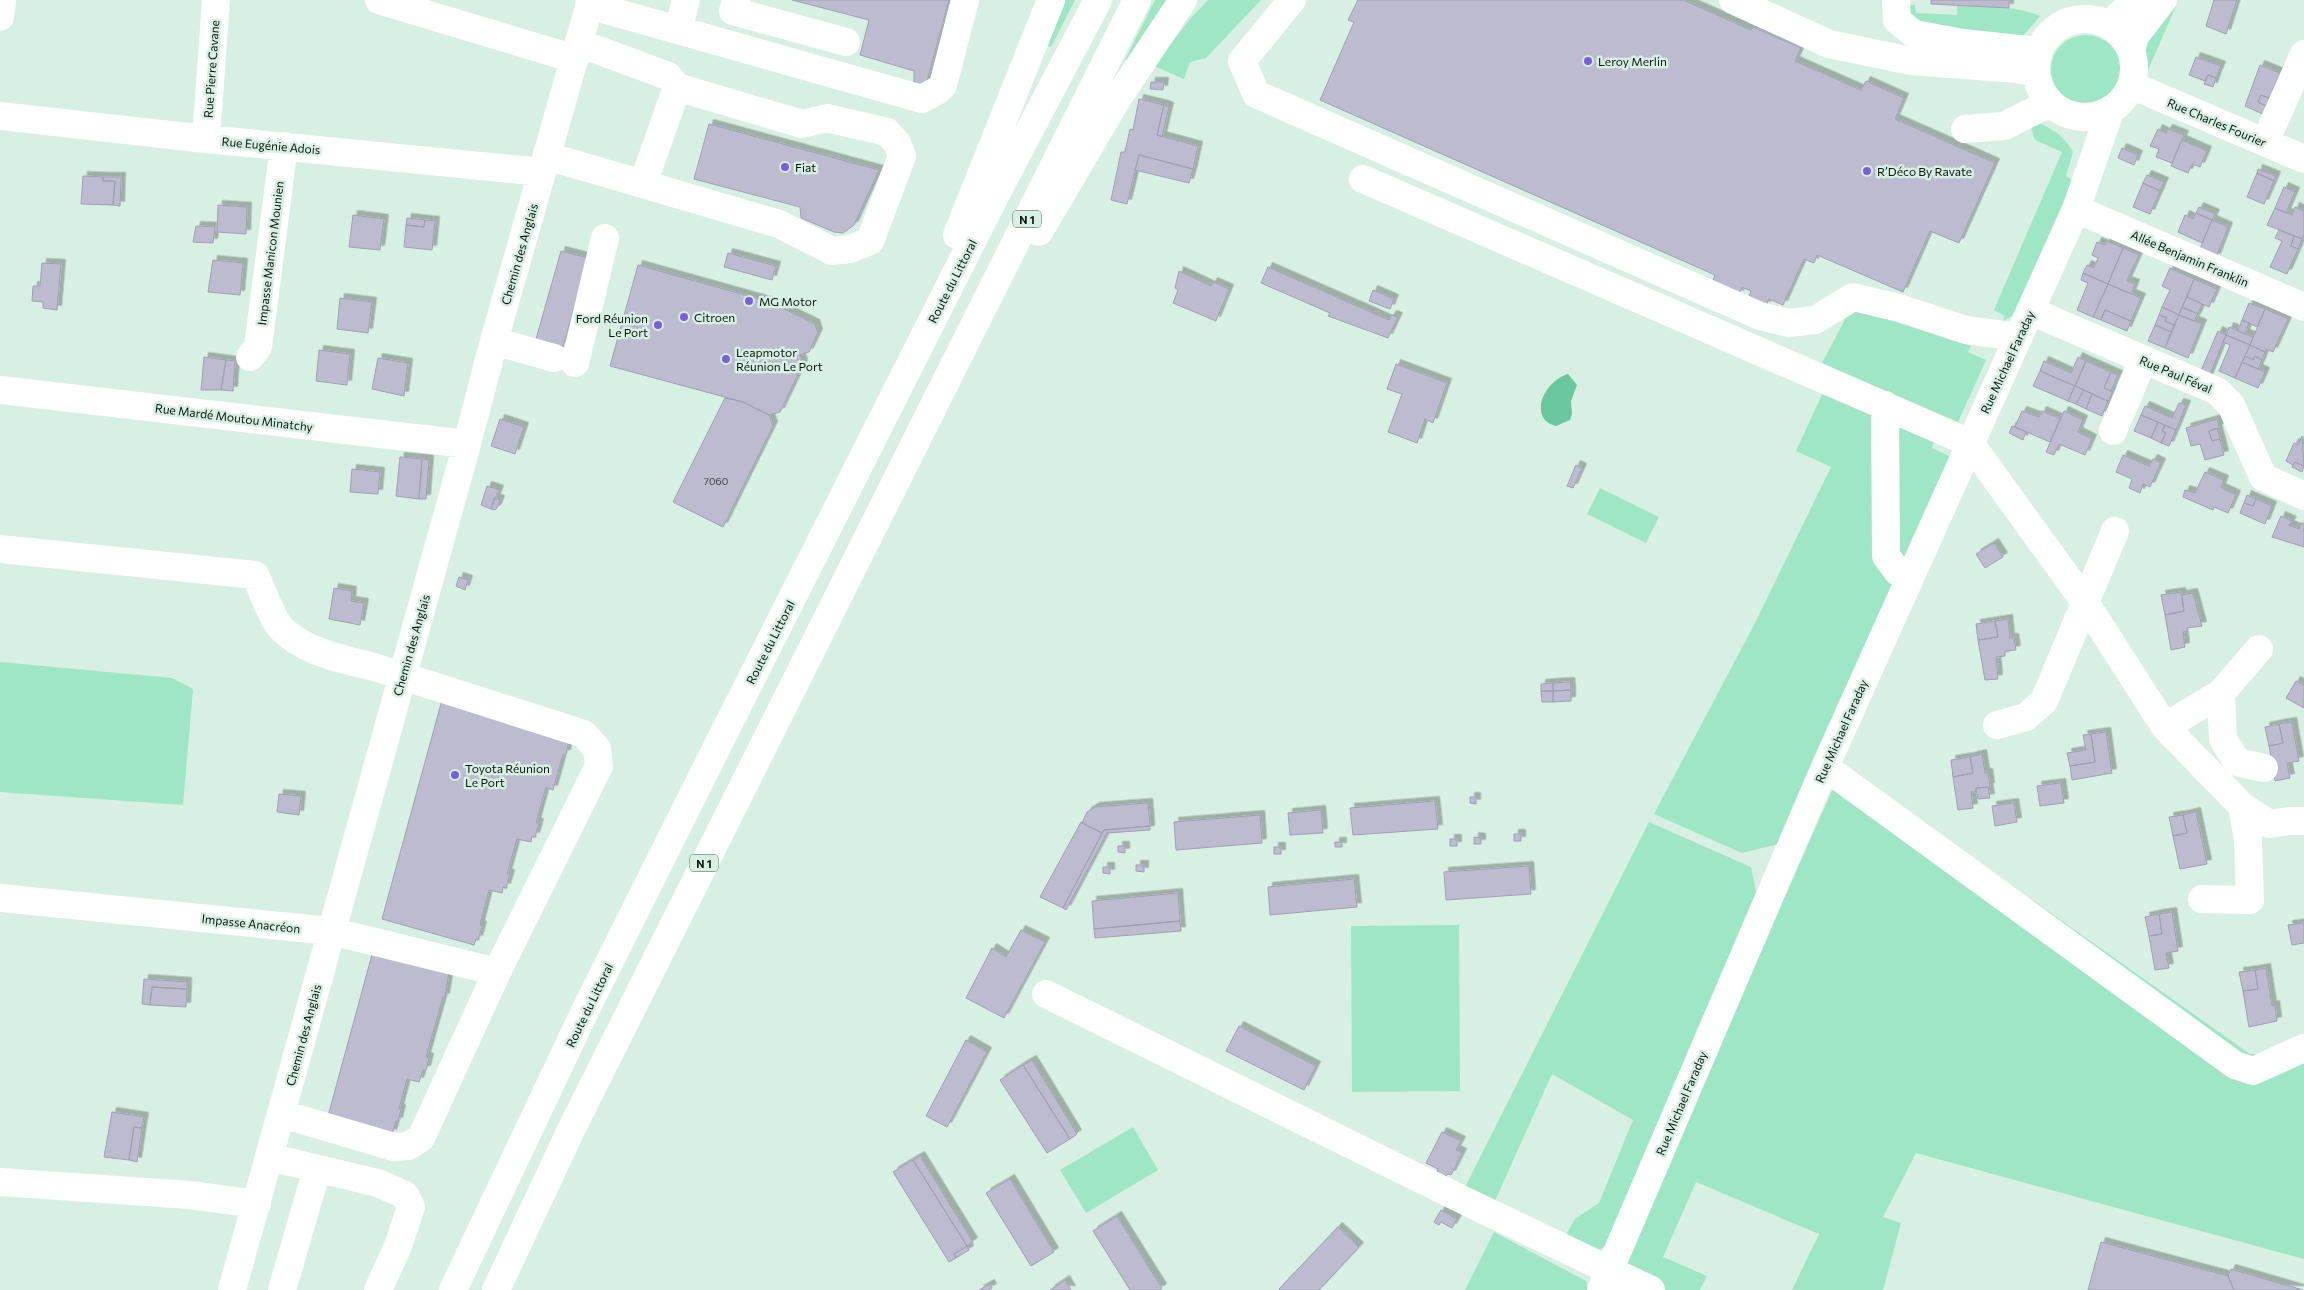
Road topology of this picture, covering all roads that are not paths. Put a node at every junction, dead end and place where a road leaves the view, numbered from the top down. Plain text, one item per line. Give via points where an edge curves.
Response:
1 (2, 0) edge
2 (216, 0) edge
3 (379, 0) edge
4 (686, 0) edge
5 (736, 0) edge
6 (965, 0) edge
7 (1051, 0) edge
8 (1098, 0) edge
9 (1137, 0) edge
10 (1292, 0) edge
11 (1733, 0) edge
12 (1896, 0) edge
13 (2136, 0) edge
14 (2163, 0) edge
15 (590, 2) edge
16 (1180, 6) edge
17 (0, 17) edge
18 (2109, 25) junction
19 (678, 30) junction
20 (812, 33) junction
21 (846, 42) dead end
22 (577, 51) junction
23 (2131, 52) junction
24 (2304, 54) edge
25 (2037, 62) junction
26 (801, 64) junction
27 (2131, 86) junction
28 (677, 87) junction
29 (2050, 103) junction
30 (2112, 109) junction
31 (0, 116) edge
32 (2083, 117) junction
33 (1965, 129) dead end
34 (206, 139) junction
35 (2265, 142) junction
36 (284, 146) junction
37 (2304, 159) edge
38 (544, 164) junction
39 (2088, 176) junction
40 (1363, 179) dead end
41 (643, 184) junction
42 (2076, 209) junction
43 (605, 238) dead end
44 (2304, 307) edge
45 (2031, 311) junction
46 (2019, 337) junction
47 (494, 341) junction
48 (250, 357) dead end
49 (2143, 360) junction
50 (0, 390) edge
51 (1885, 405) junction
52 (889, 406) junction
53 (2113, 431) dead end
54 (917, 437) junction
55 (1970, 443) junction
56 (467, 444) junction
57 (2304, 496) edge
58 (2114, 531) dead end
59 (0, 549) edge
60 (1910, 578) junction
61 (2085, 602) junction
62 (2259, 649) dead end
63 (402, 676) junction
64 (2221, 693) junction
65 (1997, 725) dead end
66 (2165, 727) junction
67 (1825, 767) junction
68 (2264, 768) dead end
69 (2242, 806) junction
70 (2304, 822) edge
71 (0, 898) edge
72 (2202, 899) dead end
73 (331, 930) junction
74 (497, 972) junction
75 (1046, 994) dead end
76 (2304, 1048) edge
77 (282, 1114) junction
78 (270, 1157) junction
79 (318, 1169) junction
80 (0, 1182) edge
81 (257, 1204) junction
82 (1605, 1281) edge
83 (232, 1290) edge
84 (282, 1290) edge
85 (378, 1290) edge
86 (452, 1290) edge
87 (496, 1290) edge
88 (1651, 1290) edge

1 - 17 main road
2 - 34 main road, Rue Pierre Cavane
3 - 22 main road
4 - 19 main road
5 - 20 main road via 733,11
6 - 26 main road via 943,84 930,96 922,98
7 - 52 main road
8 - 52 main road, Route du Littoral
9 - 54 main road, N 1
10 - 46 main road via 1242,61 1256,94 1760,316 1788,323 1815,320 1853,297 1900,308 1966,330
11 - 25 main road via 1829,44 1911,61 2017,69
12 - 25 main road via 1897,20 1914,34
13 - 18 main road
14 - 23 main road via 2135,36
15 - 19 main road
15 - 22 main road, Chemin des Anglais
16 - 54 main road via 1116,101
18 - 23 main road via 2123,36
18 - 25 main road via 2088,19 2068,22 2050,33
19 - 26 main road
20 - 21 main road
20 - 26 main road
22 - 28 main road via 668,76
22 - 38 main road, Chemin des Anglais
23 - 27 main road via 2134,68
24 - 35 main road
25 - 29 main road via 2040,89
27 - 30 main road
27 - 35 main road, Rue Charles Fourier
28 - 41 main road
28 - 41 main road, Rue Eugénie Adois via 802,124 827,118 887,132 897,143 902,156 870,241 850,249 832,251 779,224
29 - 32 main road via 2065,113
29 - 33 main road via 2004,126
30 - 32 main road
30 - 39 main road, Rue Michael Faraday
31 - 34 main road, Rue Eugénie Adois
32 - 39 main road, Rue Michael Faraday via 2089,147
34 - 36 main road, Rue Eugénie Adois
35 - 37 main road, Rue Charles Fourier
36 - 38 main road, Rue Eugénie Adois
36 - 48 main road, Impasse Manicon Mounien via 258,347
38 - 41 main road, Rue Eugénie Adois
38 - 47 main road, Chemin des Anglais
39 - 42 main road, Rue Michael Faraday
40 - 51 main road
42 - 44 main road, Allée Benjamin Franklin
42 - 45 main road, Rue Michael Faraday
43 - 47 main road via 564,361
45 - 46 main road, Rue Michael Faraday
45 - 49 main road, Rue Paul Féval
46 - 55 main road, Rue Michael Faraday
47 - 56 main road, Chemin des Anglais
49 - 53 main road
49 - 57 main road, Rue Paul Féval via 2226,398 2263,477
50 - 56 main road, Rue Mardé Moutou Minatchy
51 - 55 main road
51 - 60 main road via 1886,556 1898,572
52 - 86 main road, Route du Littoral via 590,1002
54 - 87 main road, N 1 via 571,1130
55 - 60 main road, Rue Michael Faraday
55 - 61 main road
56 - 63 main road, Chemin des Anglais
58 - 61 main road
59 - 63 main road via 255,575 279,626 298,643
60 - 67 main road, Rue Michael Faraday
61 - 65 main road via 2044,701 2026,717
61 - 66 main road
62 - 64 main road
63 - 73 main road, Chemin des Anglais
63 - 74 main road via 584,734 596,749 599,766
64 - 66 main road
64 - 68 main road via 2223,739 2237,762
66 - 69 main road
67 - 76 main road via 2235,1065 2253,1071
67 - 82 main road, Rue Michael Faraday
69 - 70 main road via 2269,824
69 - 72 main road via 2248,840 2250,900
71 - 73 main road, Impasse Anacréon
73 - 74 main road, Impasse Anacréon
73 - 77 main road, Chemin des Anglais
74 - 77 main road via 420,1138 408,1146 394,1148
75 - 82 main road
77 - 78 main road, Chemin des Anglais
78 - 79 main road
78 - 81 main road, Chemin des Anglais
79 - 84 main road
79 - 85 main road via 378,1183 405,1195 411,1207
80 - 81 main road via 190,1195
81 - 83 main road, Chemin des Anglais
82 - 88 main road

